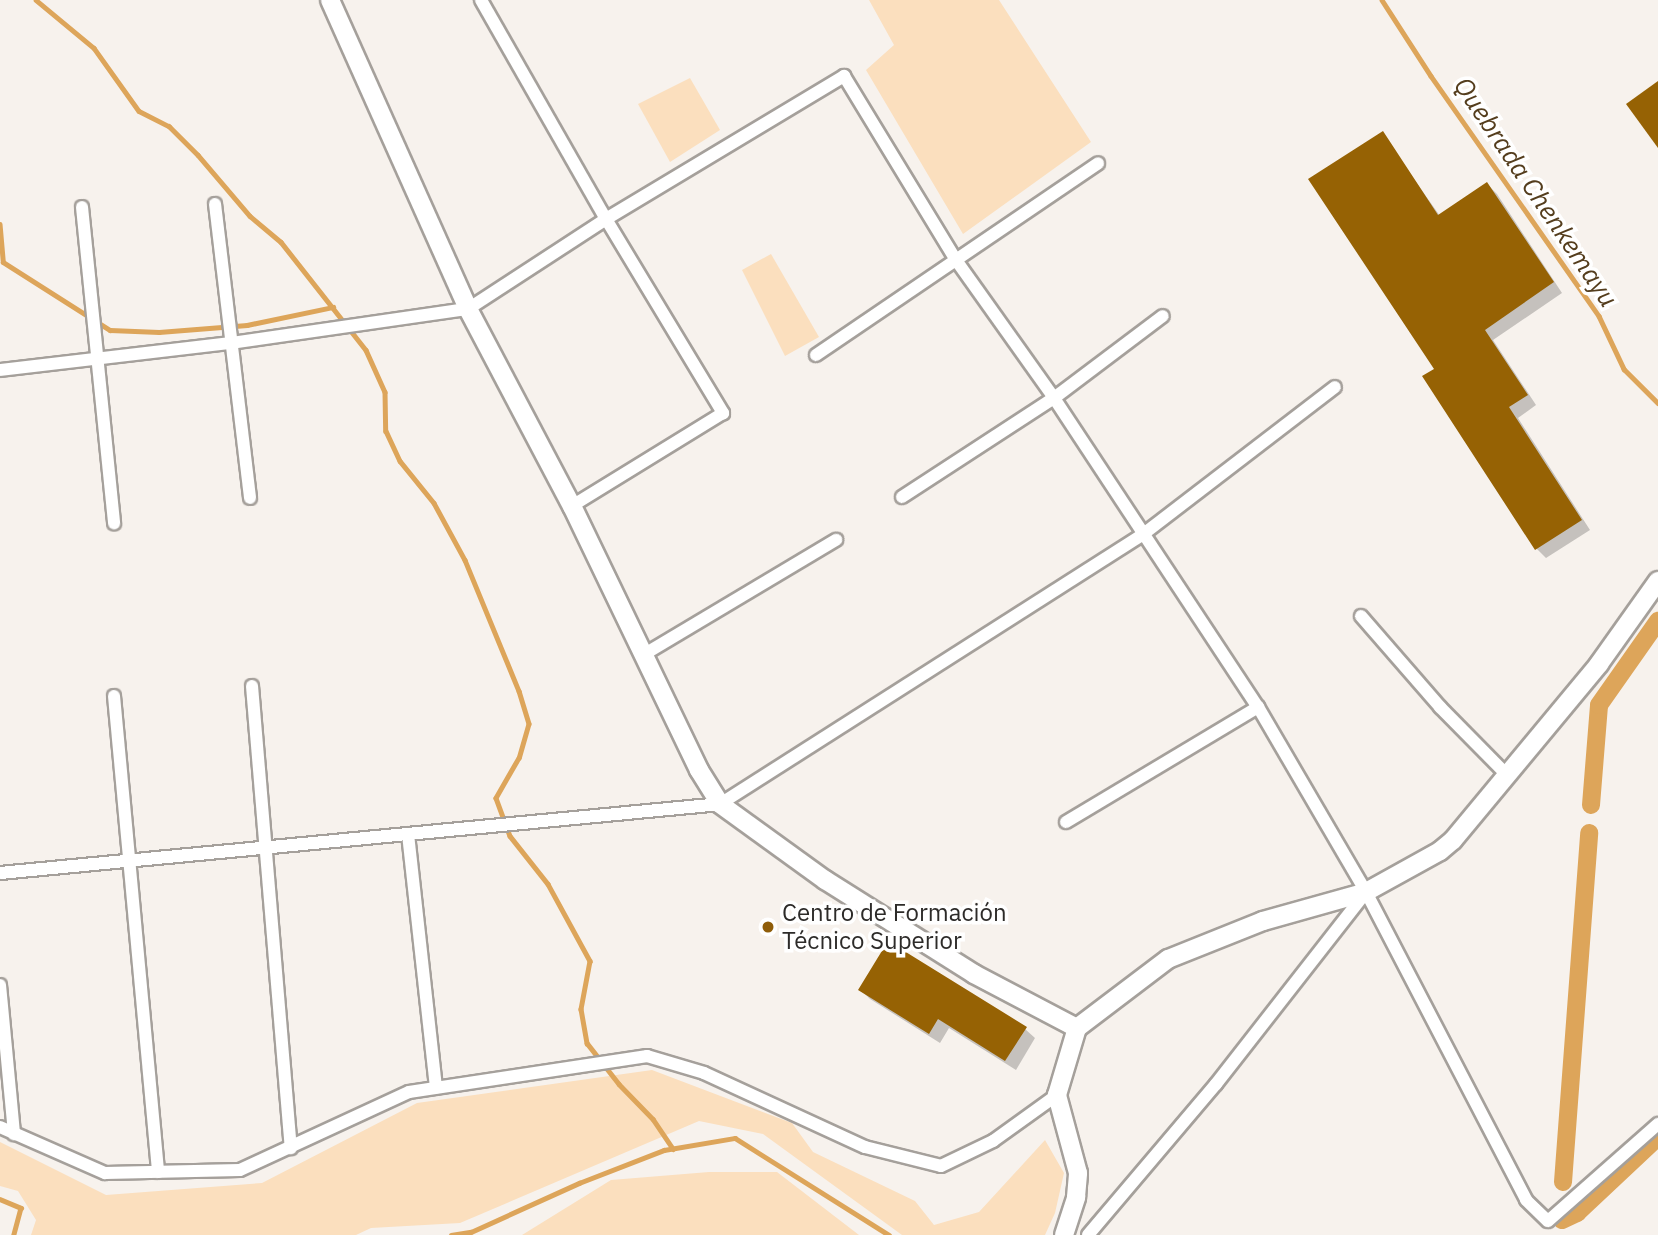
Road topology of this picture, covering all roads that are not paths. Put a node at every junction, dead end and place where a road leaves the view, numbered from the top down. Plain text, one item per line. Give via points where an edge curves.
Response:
1 (330, 0) edge
2 (481, 0) edge
3 (1098, 163) dead end
4 (215, 204) dead end
5 (82, 207) dead end
6 (606, 219) junction
7 (956, 260) junction
8 (468, 309) junction
9 (1163, 316) dead end
10 (231, 343) junction
11 (816, 355) dead end
12 (97, 359) junction
13 (0, 370) edge
14 (1335, 387) dead end
15 (1054, 398) junction
16 (902, 497) dead end
17 (250, 498) dead end
18 (572, 506) junction
19 (114, 523) dead end
20 (1142, 535) junction
21 (836, 540) dead end
22 (1658, 581) edge
23 (1361, 616) dead end
24 (643, 654) junction
25 (252, 686) dead end
26 (114, 696) dead end
27 (1258, 708) junction
28 (1507, 776) junction
29 (720, 804) junction
30 (1066, 822) dead end
31 (408, 834) junction
32 (266, 848) junction
33 (129, 860) junction
34 (0, 873) edge
35 (1366, 892) junction
36 (0, 985) edge
37 (1077, 1028) junction
38 (436, 1087) junction
39 (1057, 1095) junction
40 (1658, 1124) edge
41 (0, 1127) edge
42 (15, 1134) junction
43 (291, 1148) junction
44 (158, 1172) junction
45 (1064, 1235) edge
46 (1088, 1235) edge

1 - 8 street
2 - 6 street
3 - 7 street
4 - 10 street
5 - 12 street
6 - 7 street via 844,76
6 - 8 street
6 - 18 street via 723,413
7 - 11 street
7 - 15 street
8 - 10 street
8 - 18 street
9 - 15 street
10 - 12 street
10 - 17 street
12 - 13 street
12 - 19 street
14 - 20 street
15 - 16 street
15 - 20 street
18 - 24 street
20 - 27 street
20 - 29 street
21 - 24 street
22 - 28 street via 1600,664
23 - 28 street
24 - 29 street
25 - 32 street
26 - 33 street
27 - 30 street
27 - 35 street
28 - 35 street via 1447,846
29 - 31 street
29 - 37 street via 825,880 974,974
31 - 32 street
31 - 38 street
32 - 33 street
32 - 43 street
33 - 34 street
33 - 44 street
35 - 37 street via 1263,920 1168,959
35 - 40 street via 1515,1183 1548,1221
35 - 46 street via 1216,1084
36 - 42 street
37 - 39 street
38 - 39 street via 647,1056 704,1073 865,1147 941,1166 993,1142
38 - 43 street via 409,1092
39 - 45 street via 1077,1173 1076,1198
41 - 42 street
42 - 44 street via 105,1173
43 - 44 street via 240,1170

